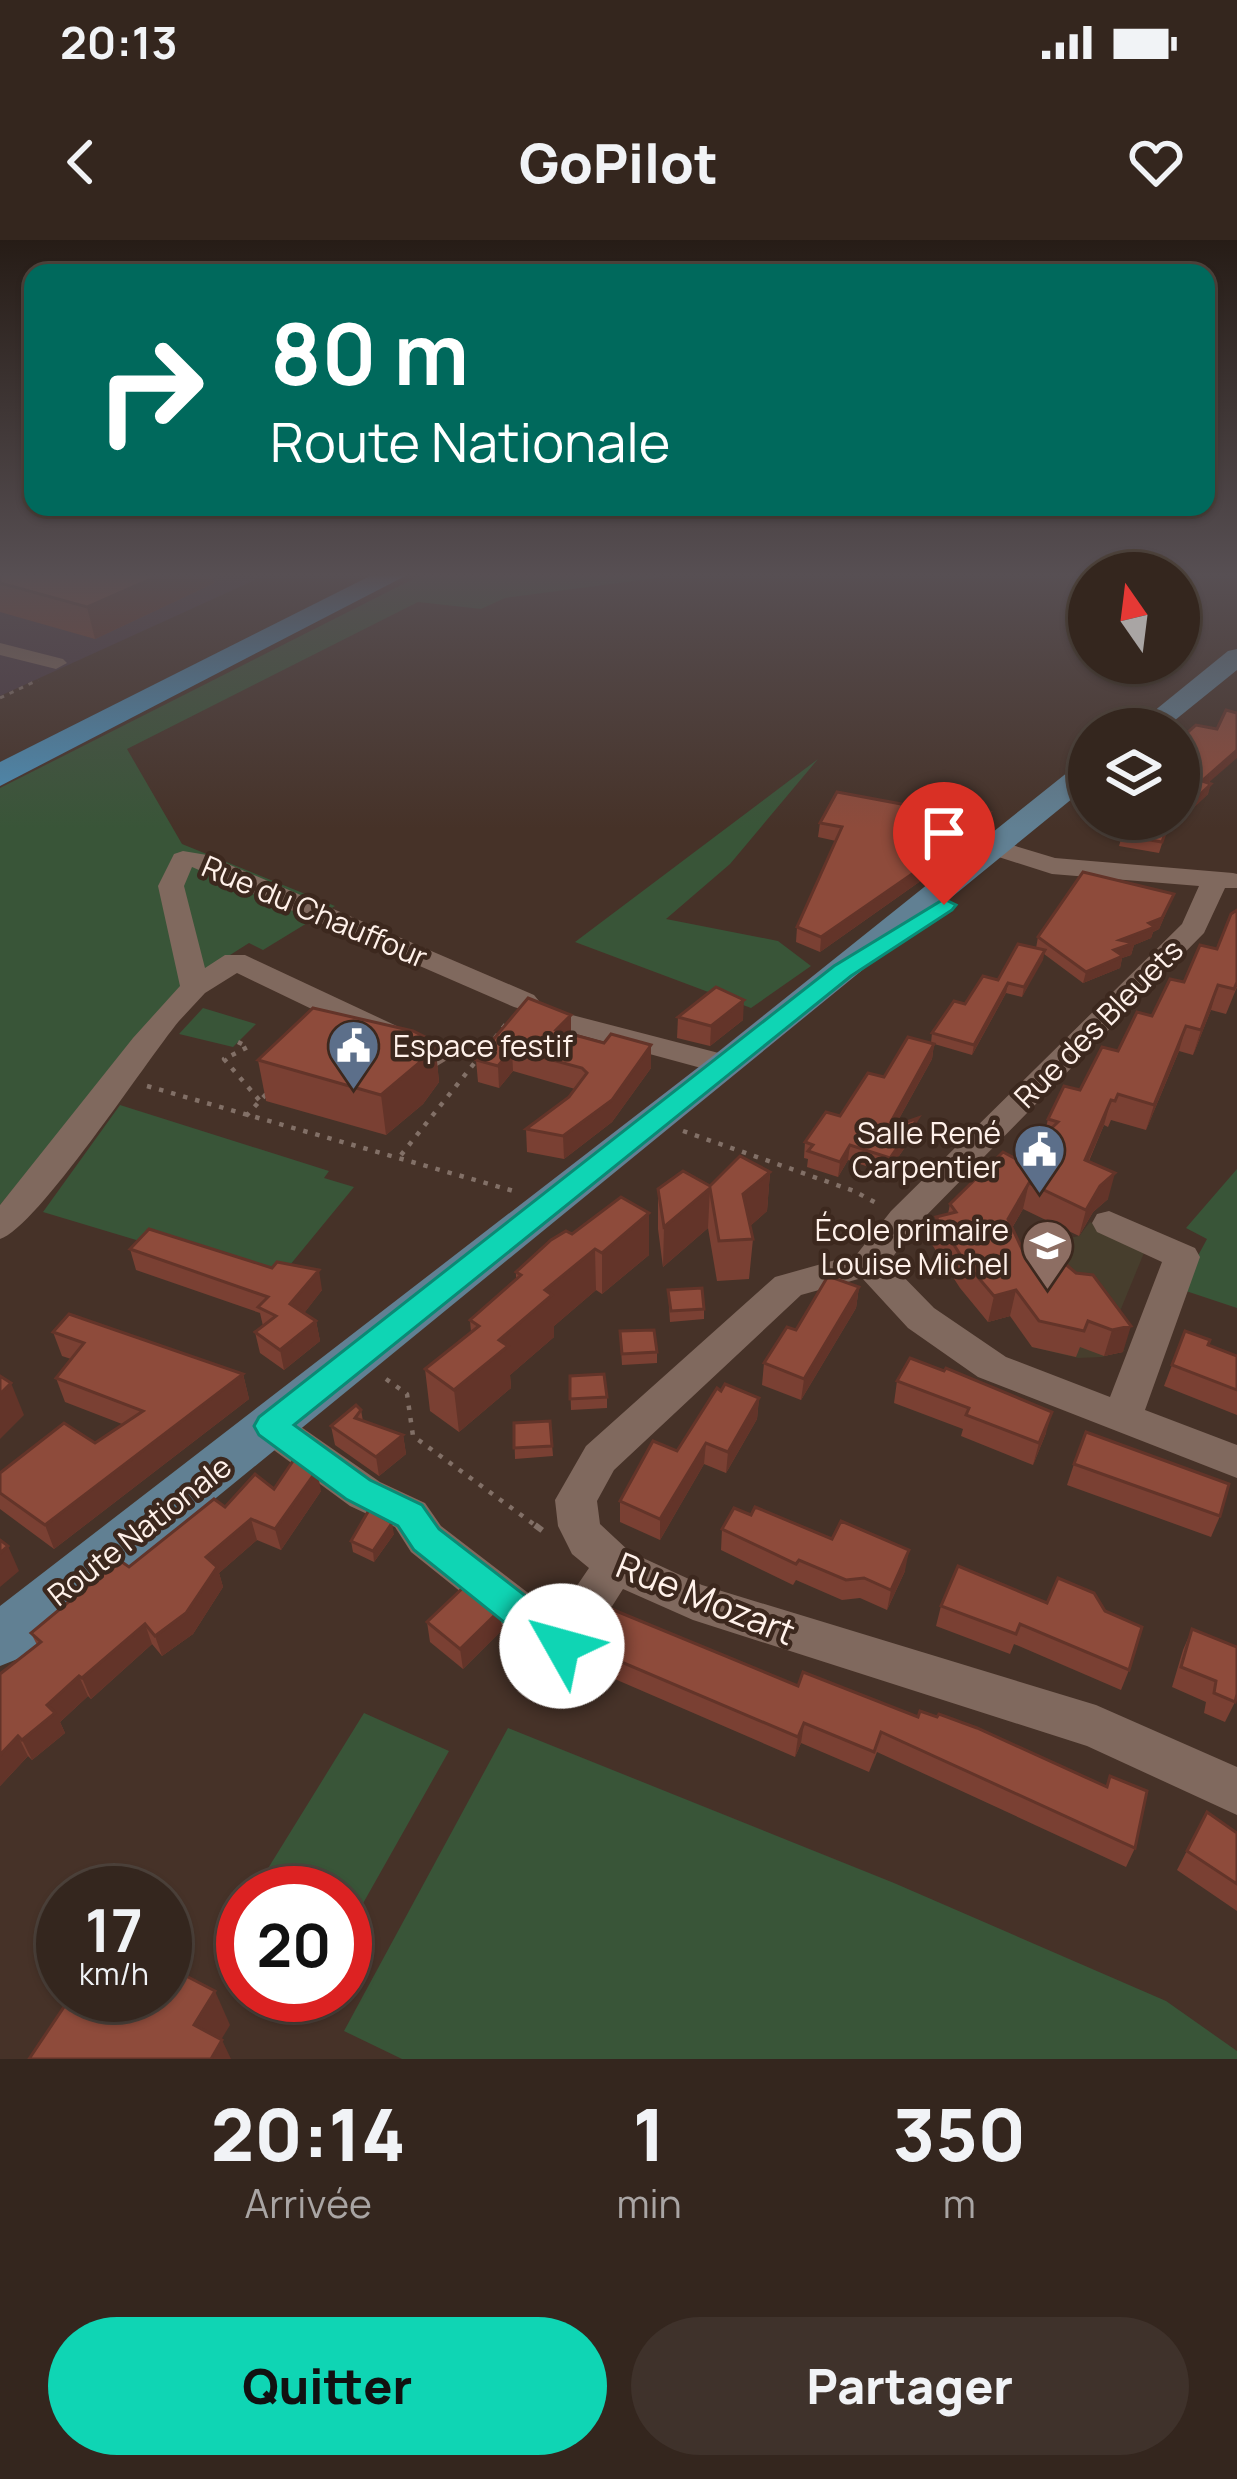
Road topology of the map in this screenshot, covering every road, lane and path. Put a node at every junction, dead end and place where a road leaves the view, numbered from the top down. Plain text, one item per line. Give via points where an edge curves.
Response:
1 (24, 658) edge
2 (175, 658) edge
3 (232, 658) edge
4 (1236, 658) edge
5 (53, 669) joint
6 (0, 698) edge
7 (1173, 708) edge
8 (0, 744) edge
9 (0, 776) edge
10 (1068, 790) edge
11 (1068, 806) edge
12 (1008, 846) junction
13 (1226, 881) edge
14 (196, 987) junction
15 (524, 1001) joint
16 (572, 1024) edge
17 (238, 1042) dead end
18 (437, 1057) edge
19 (727, 1065) junction
20 (119, 1077) junction
21 (273, 1086) edge
22 (260, 1101) junction
23 (246, 1116) junction
24 (655, 1121) junction
25 (401, 1155) dead end
26 (553, 1202) junction
27 (903, 1219) junction
28 (1109, 1223) dead end
29 (0, 1227) edge
30 (869, 1263) junction
31 (357, 1358) junction
32 (1121, 1420) junction
33 (271, 1426) junction
34 (1237, 1462) edge
35 (601, 1553) junction
36 (0, 1640) edge
37 (1237, 1791) edge

1 - 5 street
2 - 8 highway
3 - 9 highway
4 - 7 main road
5 - 6 path
10 - 12 main road, Route Nationale
11 - 12 main road, Route Nationale
12 - 13 street via 1052,866
12 - 19 main road, Route Nationale via 967,890 843,971
13 - 27 street, Rue des Bleuets via 1194,927
14 - 15 street, Rue du Chauffour via 171,886 177,864 189,858
14 - 18 street via 235,962
14 - 20 street
15 - 25 path
16 - 19 street
17 - 22 path via 248,1046 224,1059
19 - 24 main road, Route Nationale
20 - 23 path
20 - 29 street
21 - 22 path
22 - 23 path
23 - 26 path
24 - 26 main road, Route Nationale
24 - 27 path via 854,1191
26 - 31 main road, Route Nationale
27 - 30 street, Rue des Bleuets
28 - 32 street via 1181,1257
30 - 32 street via 921,1318 971,1354
30 - 35 street, Rue Mozart via 788,1286 600,1458 576,1500 579,1526
31 - 33 main road, Route Nationale
31 - 35 path via 407,1394 413,1436 548,1535
32 - 34 street
33 - 35 street via 358,1490 410,1515 426,1540 562,1646
33 - 36 main road, Route Nationale
35 - 37 street, Rue Mozart via 661,1588 1096,1727

